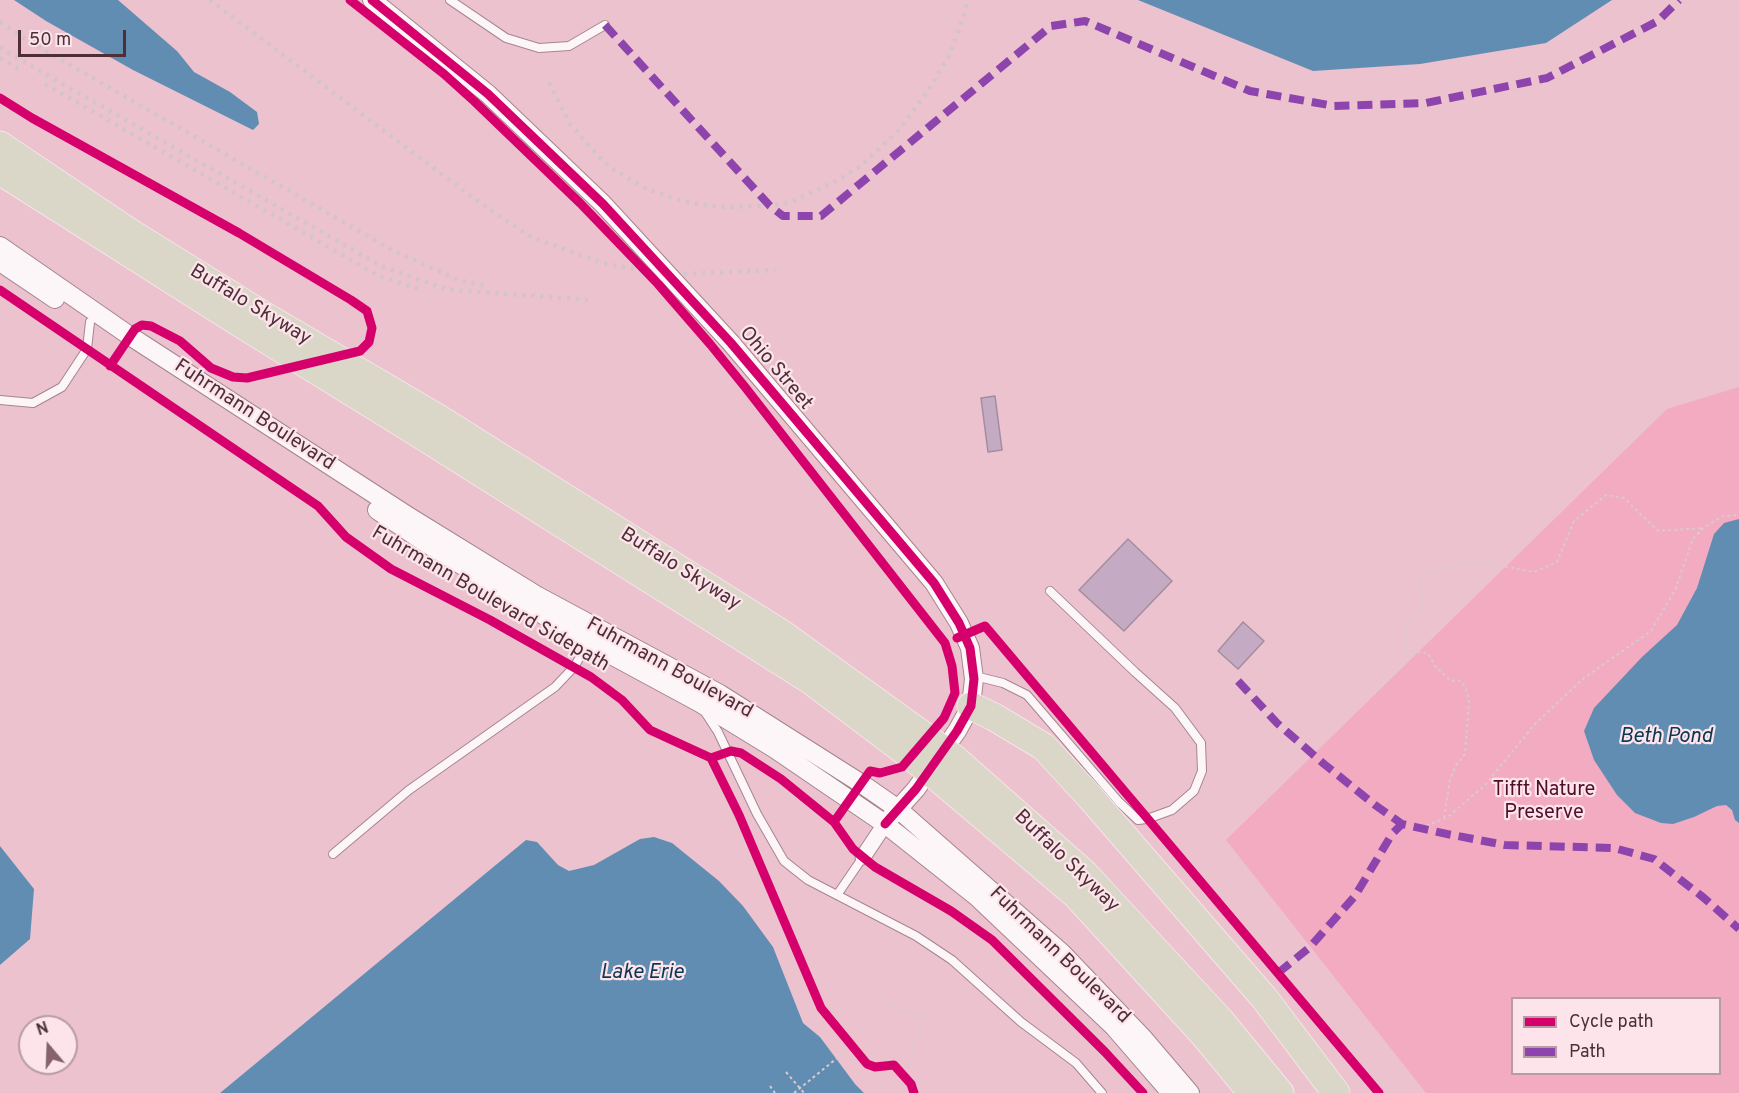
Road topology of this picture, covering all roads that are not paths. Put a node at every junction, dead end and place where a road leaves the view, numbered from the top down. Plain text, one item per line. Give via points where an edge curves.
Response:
1 (372, 0) edge
2 (450, 0) edge
3 (605, 25) dead end
4 (0, 145) edge
5 (0, 171) edge
6 (0, 246) edge
7 (0, 262) edge
8 (93, 317) junction
9 (0, 400) edge
10 (1050, 591) dead end
11 (593, 636) junction
12 (973, 676) junction
13 (694, 699) junction
14 (971, 706) junction
15 (916, 744) junction
16 (947, 769) junction
17 (898, 809) junction
18 (885, 824) junction
19 (333, 854) dead end
20 (863, 857) joint
21 (837, 895) junction
22 (1102, 1093) edge
23 (1171, 1093) edge
24 (1190, 1093) edge
25 (1252, 1093) edge
26 (1280, 1093) edge
27 (1335, 1093) edge

1 - 12 street, Ohio Street, bridge via 488,94 603,204 731,343 934,583 970,648
2 - 3 lane via 506,38 539,48 569,46
4 - 15 highway, Buffalo Skyway via 268,318 438,418 781,633
5 - 15 highway, Buffalo Skyway
6 - 8 street, Fuhrmann Boulevard
7 - 8 street, Fuhrmann Boulevard
8 - 9 lane via 87,349 62,387 33,403
8 - 11 street, Fuhrmann Boulevard via 424,542
10 - 12 lane via 1175,708 1201,743 1202,771 1194,790 1172,810 1138,820 1027,695 1003,683
11 - 13 street, Fuhrmann Boulevard
11 - 17 street, Fuhrmann Boulevard via 720,694
11 - 19 lane via 574,668 555,687 409,790
12 - 14 street, Ohio Street
13 - 18 street, Fuhrmann Boulevard
13 - 21 lane via 718,732 784,861 808,880
14 - 17 street, Ohio Street via 916,789
14 - 27 highway via 1044,747 1265,999
15 - 16 highway, Buffalo Skyway, bridge
16 - 25 highway, Buffalo Skyway via 1076,895
16 - 26 highway, Buffalo Skyway via 1084,873 1220,1020
17 - 18 street, Ohio Street
17 - 24 street, Fuhrmann Boulevard via 1062,953
18 - 20 street
18 - 23 street, Fuhrmann Boulevard via 977,897 1114,1027
20 - 21 lane
21 - 22 lane via 916,936 952,960 1021,1022 1076,1063

